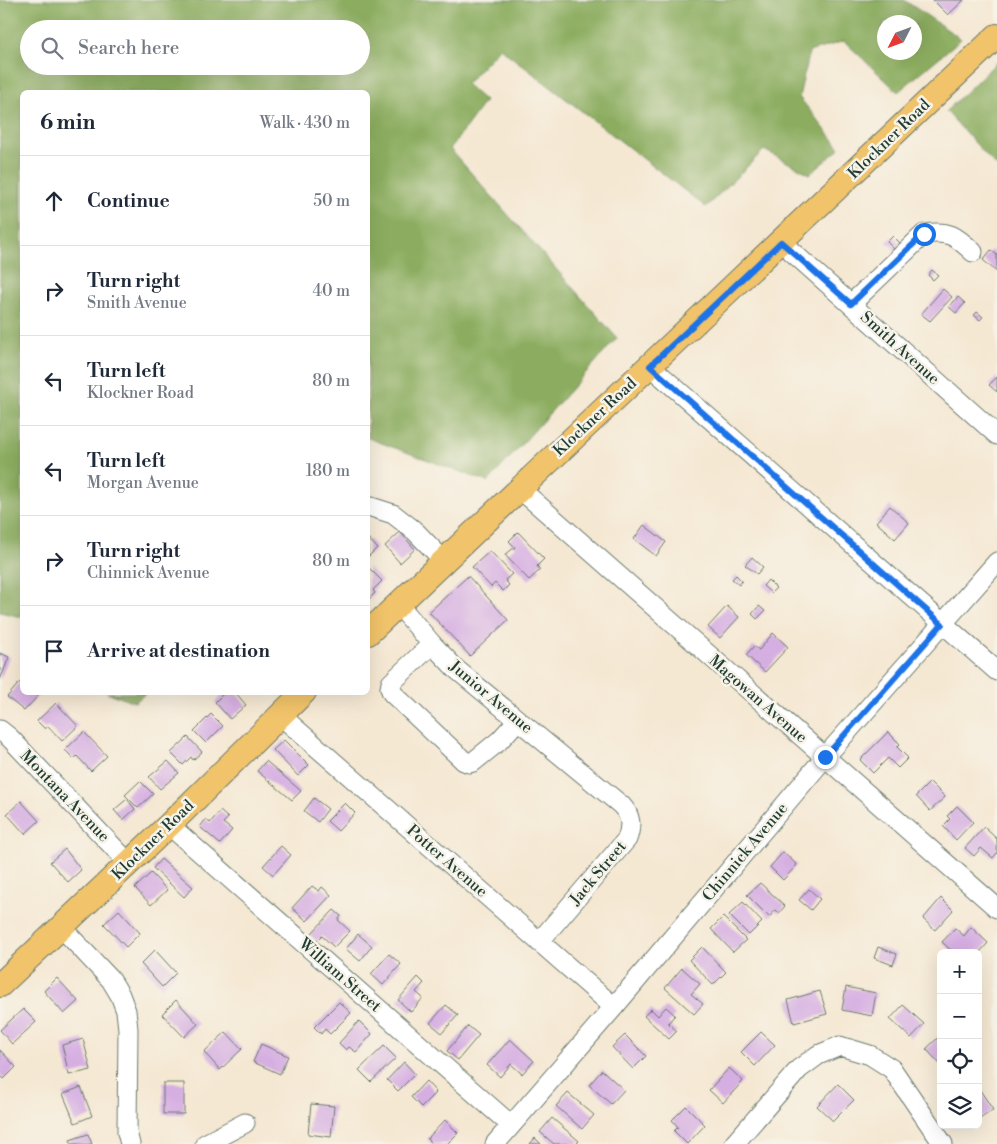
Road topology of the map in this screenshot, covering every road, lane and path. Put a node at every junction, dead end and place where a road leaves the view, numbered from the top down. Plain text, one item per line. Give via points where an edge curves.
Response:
1 (997, 36) edge
2 (781, 242) junction
3 (972, 252) dead end
4 (851, 304) junction
5 (650, 366) junction
6 (997, 435) edge
7 (520, 489) junction
8 (370, 507) edge
9 (444, 561) junction
10 (997, 562) edge
11 (398, 604) junction
12 (942, 624) junction
13 (370, 631) edge
14 (432, 644) junction
15 (997, 671) edge
16 (301, 695) edge
17 (280, 715) junction
18 (518, 720) junction
19 (0, 730) edge
20 (825, 757) junction
21 (592, 781) joint
22 (169, 825) junction
23 (128, 864) junction
24 (997, 908) edge
25 (62, 928) junction
26 (539, 942) junction
27 (0, 985) edge
28 (614, 1007) junction
29 (245, 1123) dead end
30 (511, 1125) junction
31 (130, 1144) edge
32 (206, 1144) edge
33 (494, 1144) edge
34 (734, 1144) edge
35 (943, 1144) edge

1 - 2 main road, Klockner Road
2 - 4 street, Smith Avenue
2 - 5 main road, Klockner Road
3 - 4 street via 956,236 939,232 924,234
4 - 6 street, Smith Avenue
5 - 7 main road, Klockner Road
5 - 12 street
7 - 9 main road, Klockner Road
7 - 20 street, Magowan Avenue
8 - 9 street via 393,514
9 - 11 main road, Klockner Road
10 - 12 street, Chinnick Avenue
11 - 13 main road, Klockner Road
11 - 14 street, Junior Avenue
12 - 15 street
12 - 20 street, Chinnick Avenue
14 - 18 street, Junior Avenue via 456,669
14 - 18 street via 391,683 390,688 464,761 473,762
16 - 17 main road, Klockner Road
17 - 22 main road, Klockner Road
17 - 26 street, Potter Avenue
18 - 21 street, Junior Avenue
19 - 23 street, Montana Avenue
20 - 24 street, Magowan Avenue
20 - 28 street, Chinnick Avenue
21 - 26 street, Jack Street via 627,811 631,830 627,839
22 - 23 main road, Klockner Road
22 - 30 street, William Street
23 - 25 main road, Klockner Road
25 - 27 main road, Klockner Road
25 - 31 street via 111,980 126,1012 127,1132
26 - 28 street, Potter Avenue
28 - 30 street, Chinnick Avenue
29 - 32 street
30 - 33 street, Chinnick Avenue
34 - 35 street via 799,1069 818,1055 840,1046 870,1055 892,1069

